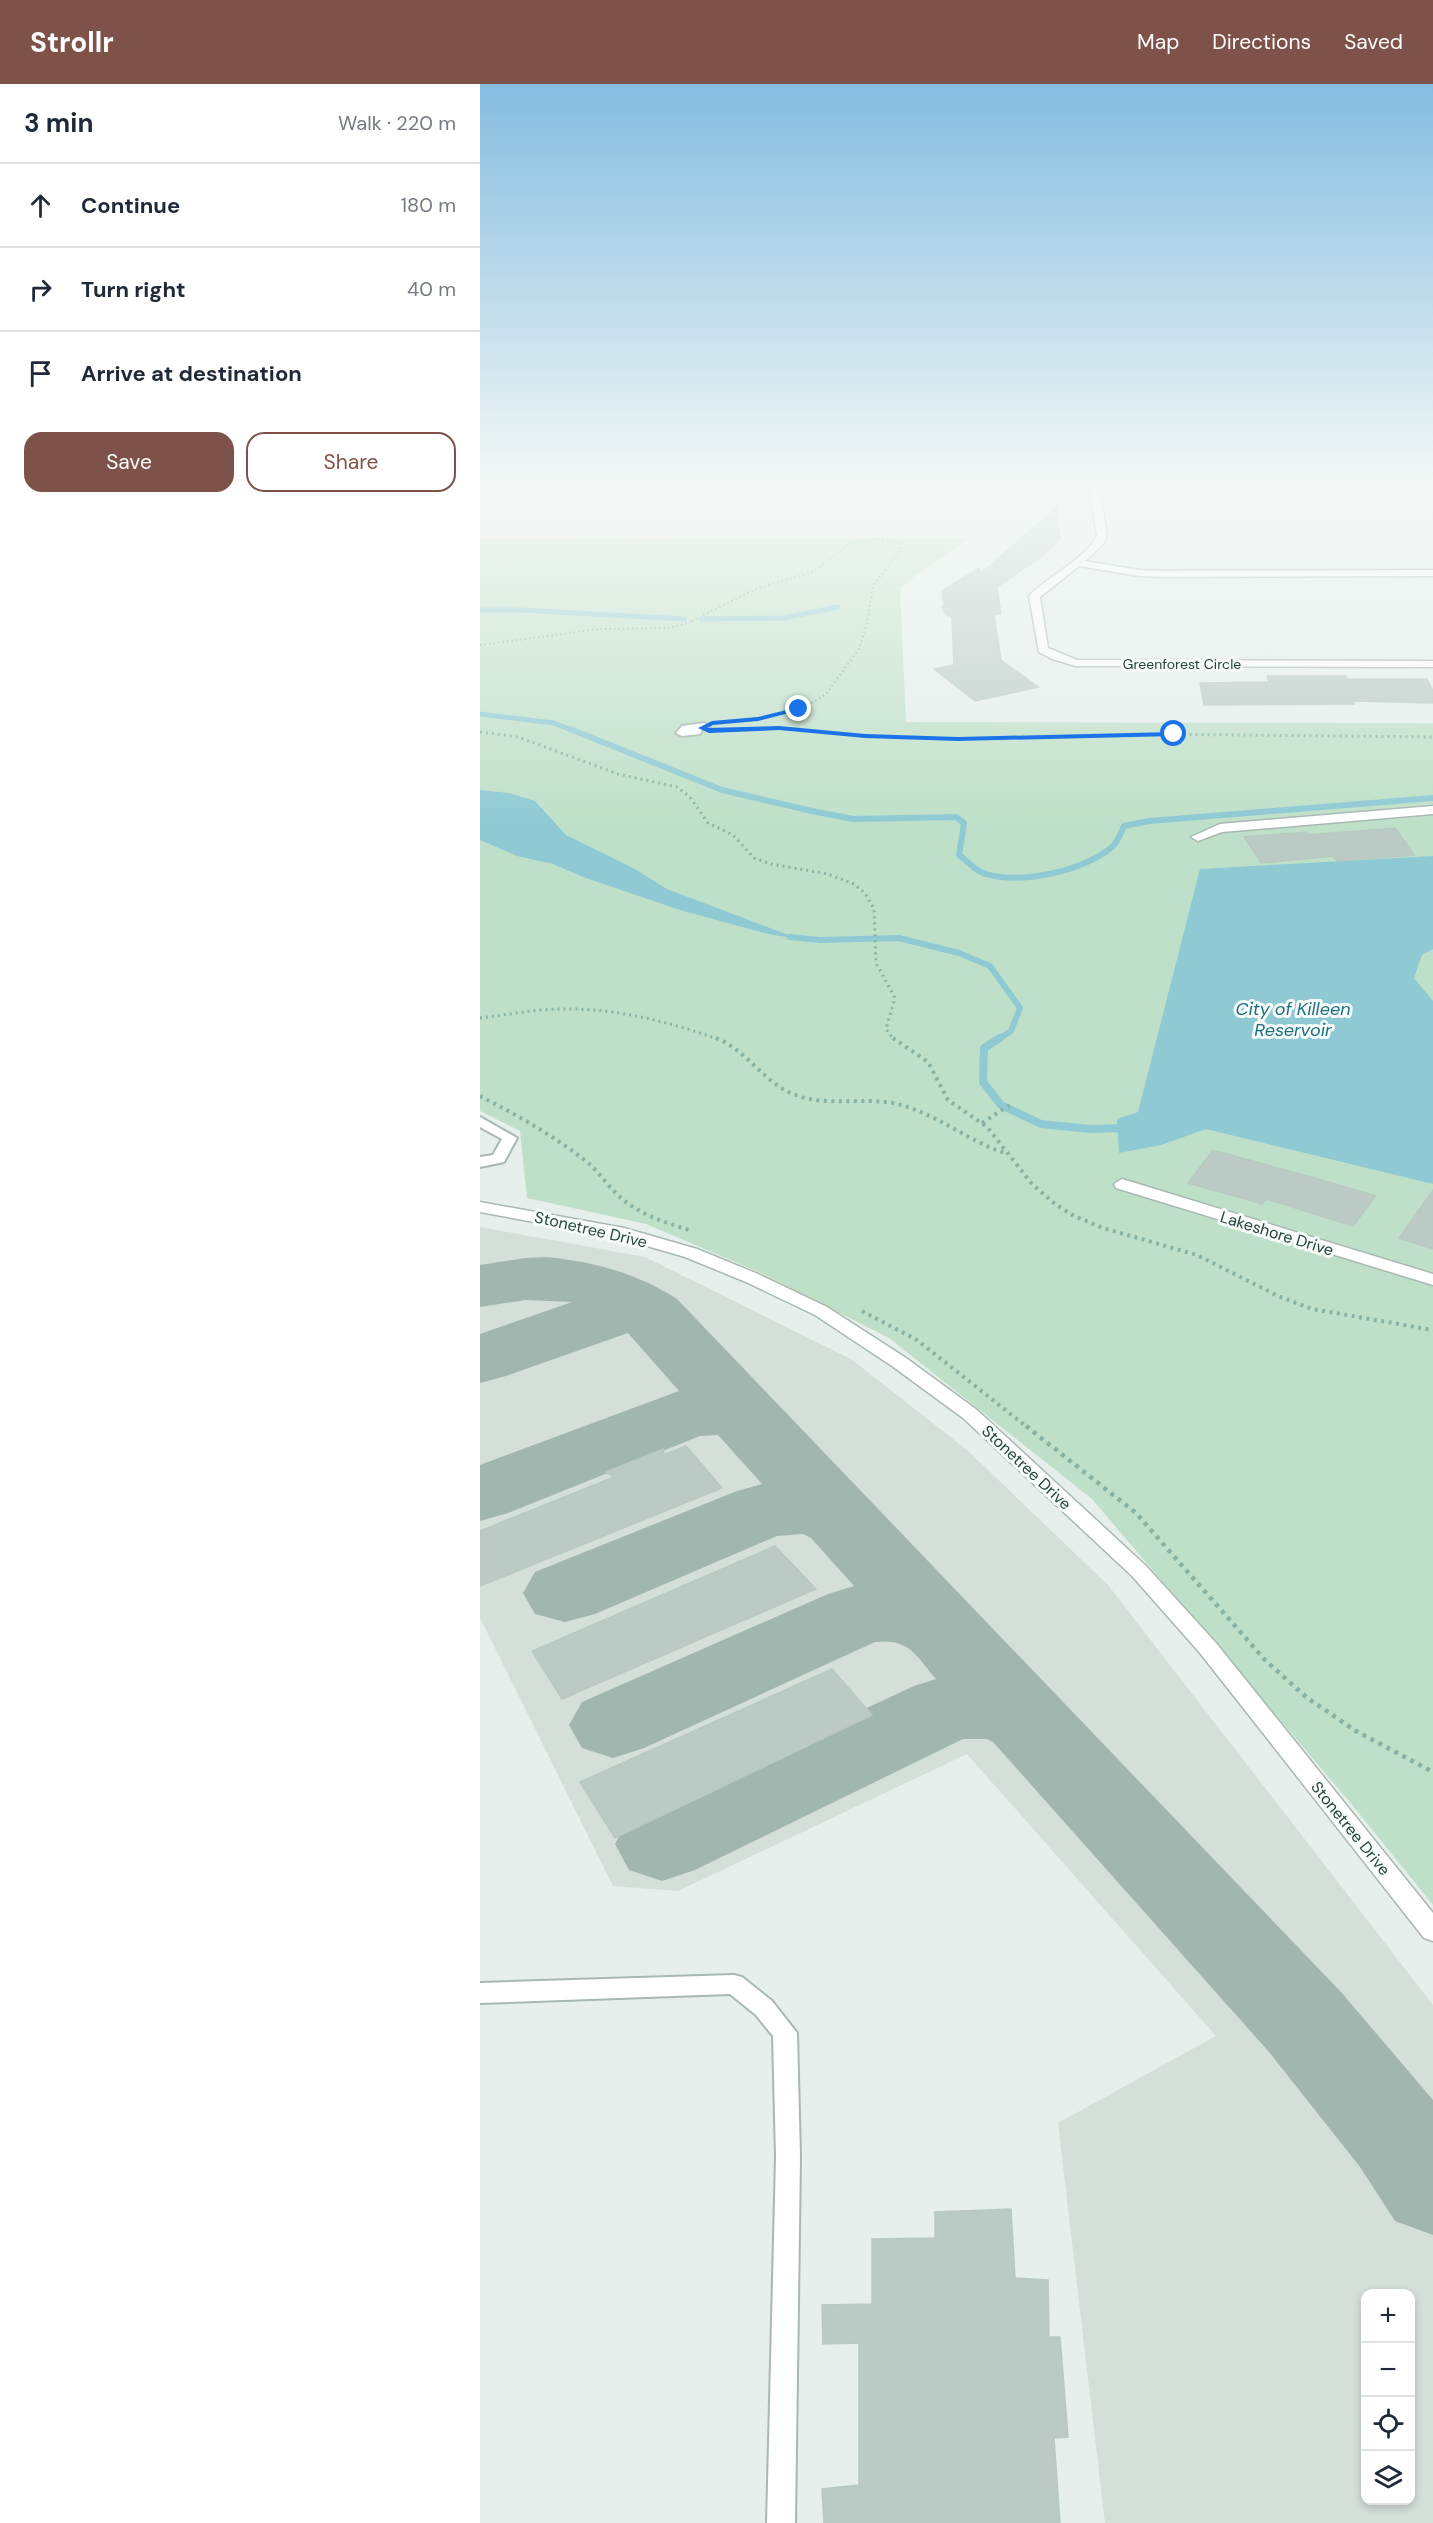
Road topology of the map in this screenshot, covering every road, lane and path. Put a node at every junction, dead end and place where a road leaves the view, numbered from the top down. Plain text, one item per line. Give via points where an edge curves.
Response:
1 (738, 598) edge
2 (871, 598) edge
3 (1034, 598) edge
4 (480, 645) edge
5 (1433, 664) edge
6 (480, 732) edge
7 (1433, 737) edge
8 (1433, 810) edge
9 (1198, 837) dead end
10 (875, 951) dead end
11 (480, 1018) edge
12 (1013, 1103) dead end
13 (480, 1121) edge
14 (982, 1123) dead end
15 (1006, 1154) dead end
16 (480, 1161) edge
17 (1122, 1184) dead end
18 (480, 1207) edge
19 (1433, 1280) edge
20 (1433, 1931) edge
21 (480, 1993) edge
22 (781, 2523) edge

1 - 4 path via 692,622 669,628 598,629
2 - 7 path via 859,649 826,694 787,712 700,726 702,730 779,728 947,738 1143,734
3 - 5 street, Greenforest Circle via 1044,650 1064,660 1091,664
6 - 10 path via 511,733 621,775 670,784 692,798 705,821 732,835 756,860 852,882 869,898 877,932
8 - 9 street via 1220,828
11 - 15 path via 575,1009 677,1027 733,1046 777,1085 795,1095 901,1104
12 - 14 path
13 - 16 lane via 510,1138 499,1159
17 - 19 street, Lakeshore Drive
18 - 20 street, Stonetree Drive via 618,1232 691,1253 752,1278 821,1311 970,1414 1147,1579 1208,1648
21 - 22 lane via 734,1984 764,2008 785,2033 788,2157

